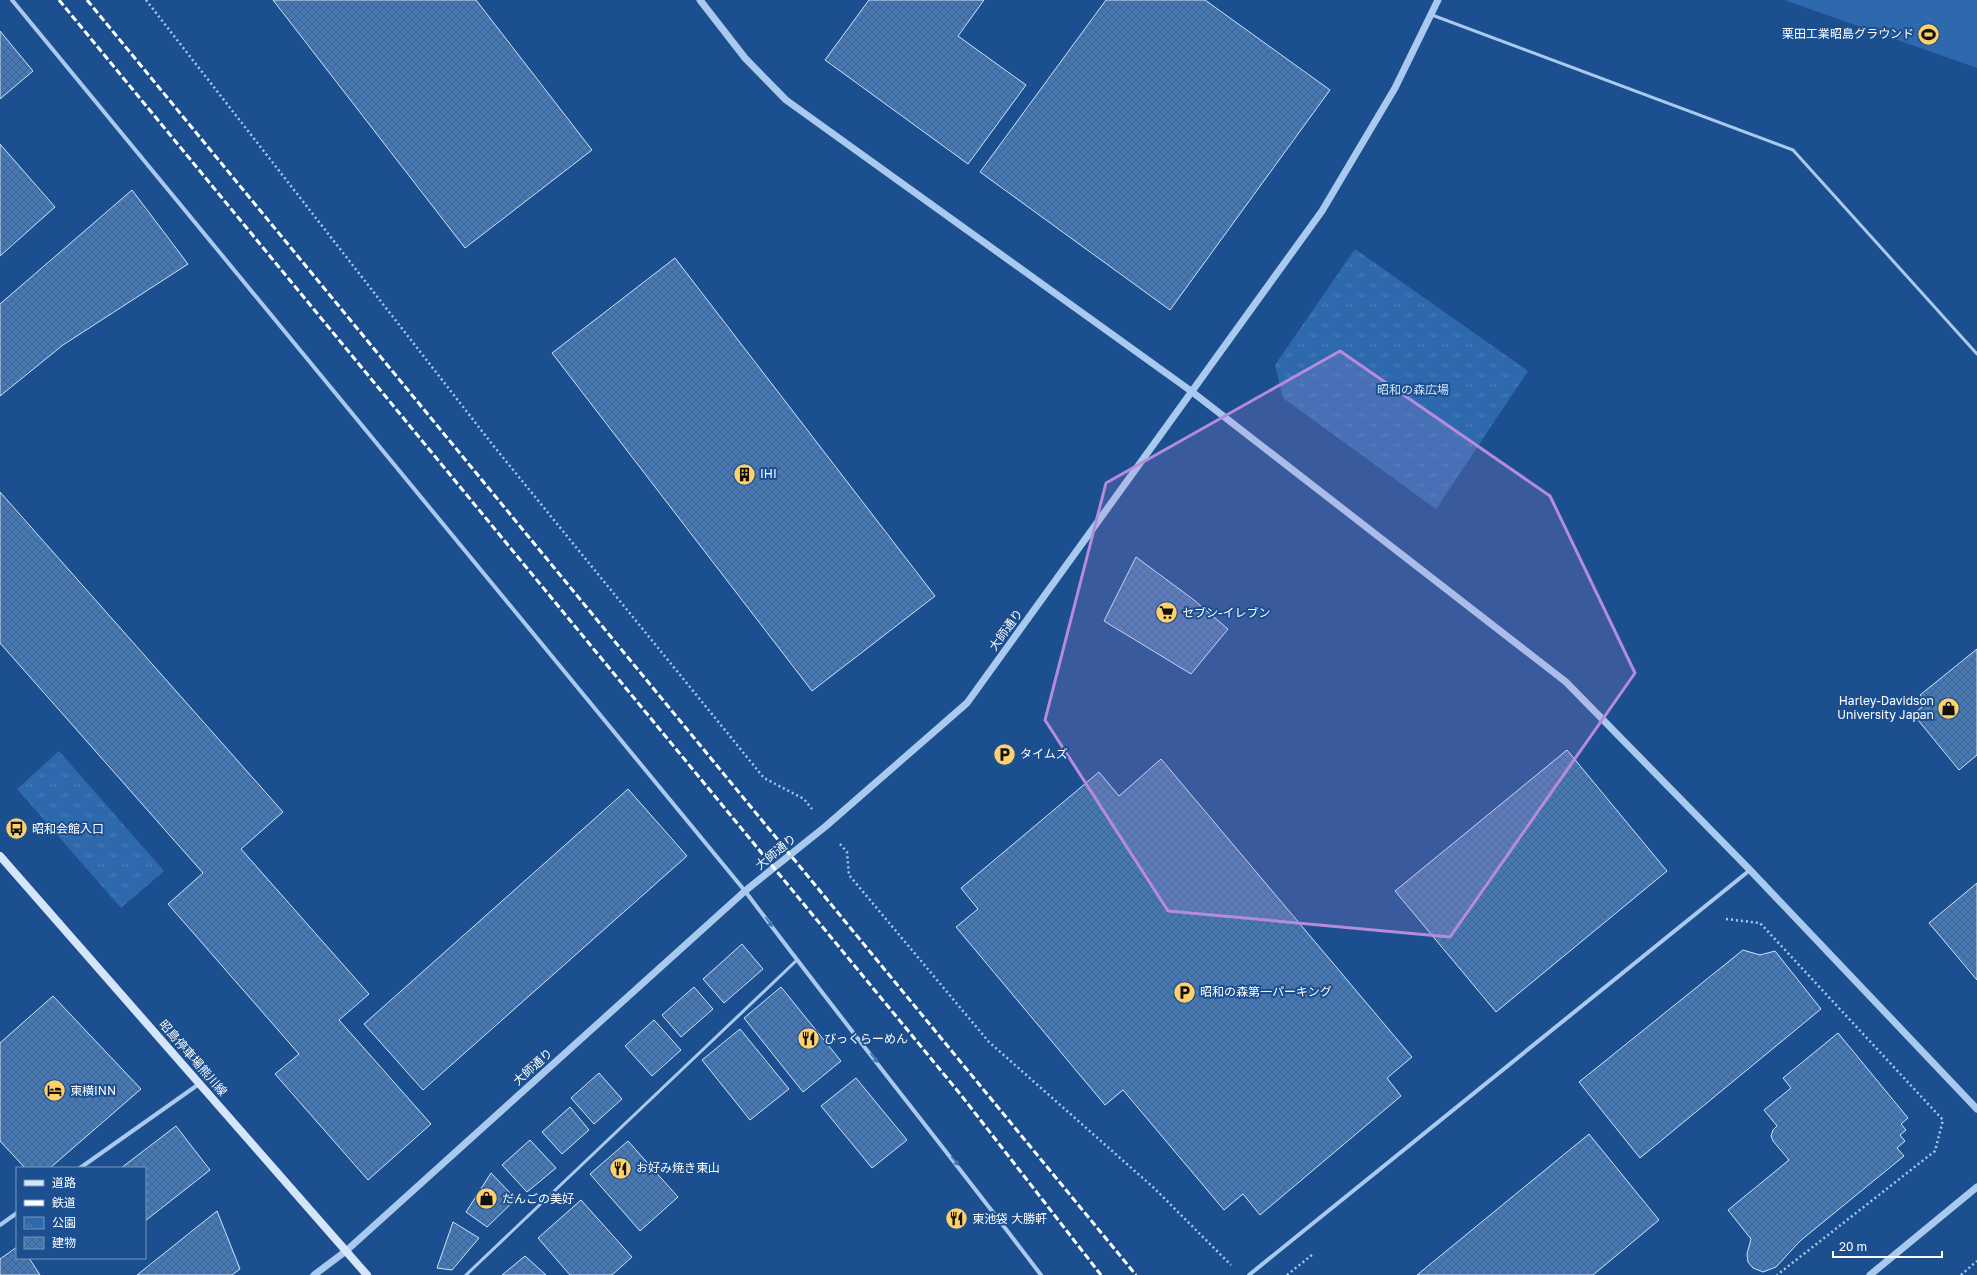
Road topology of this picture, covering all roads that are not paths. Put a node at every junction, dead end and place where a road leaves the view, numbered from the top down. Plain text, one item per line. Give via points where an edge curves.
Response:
1 (12, 0) edge
2 (700, 0) edge
3 (1438, 0) edge
4 (1432, 15) junction
5 (1977, 354) edge
6 (1191, 392) junction
7 (0, 856) edge
8 (1750, 870) junction
9 (746, 891) junction
10 (797, 960) junction
11 (200, 1084) junction
12 (1977, 1110) edge
13 (81, 1167) edge
14 (1977, 1187) edge
15 (16, 1214) edge
16 (0, 1225) edge
17 (346, 1251) junction
18 (314, 1275) edge
19 (367, 1275) edge
20 (466, 1275) edge
21 (1041, 1275) edge
22 (1249, 1275) edge
23 (1870, 1275) edge

1 - 9 street
2 - 6 street via 745,58 786,100
3 - 4 street, 大師通り
4 - 5 lane via 1793,150
4 - 6 street, 大師通り via 1395,88 1322,211
6 - 8 street via 1566,682
6 - 9 street, 大師通り via 967,703 826,826
7 - 11 main road, 昭島停車場熊川線
8 - 12 street
8 - 22 street
9 -> 10 street
9 - 17 street, 大師通り
10 - 20 lane
10 -> 21 street
11 - 13 street
11 - 17 main road, 昭島停車場熊川線
14 - 23 street
15 - 16 street
17 - 18 street, 大師通り
17 - 19 main road, 昭島停車場熊川線

